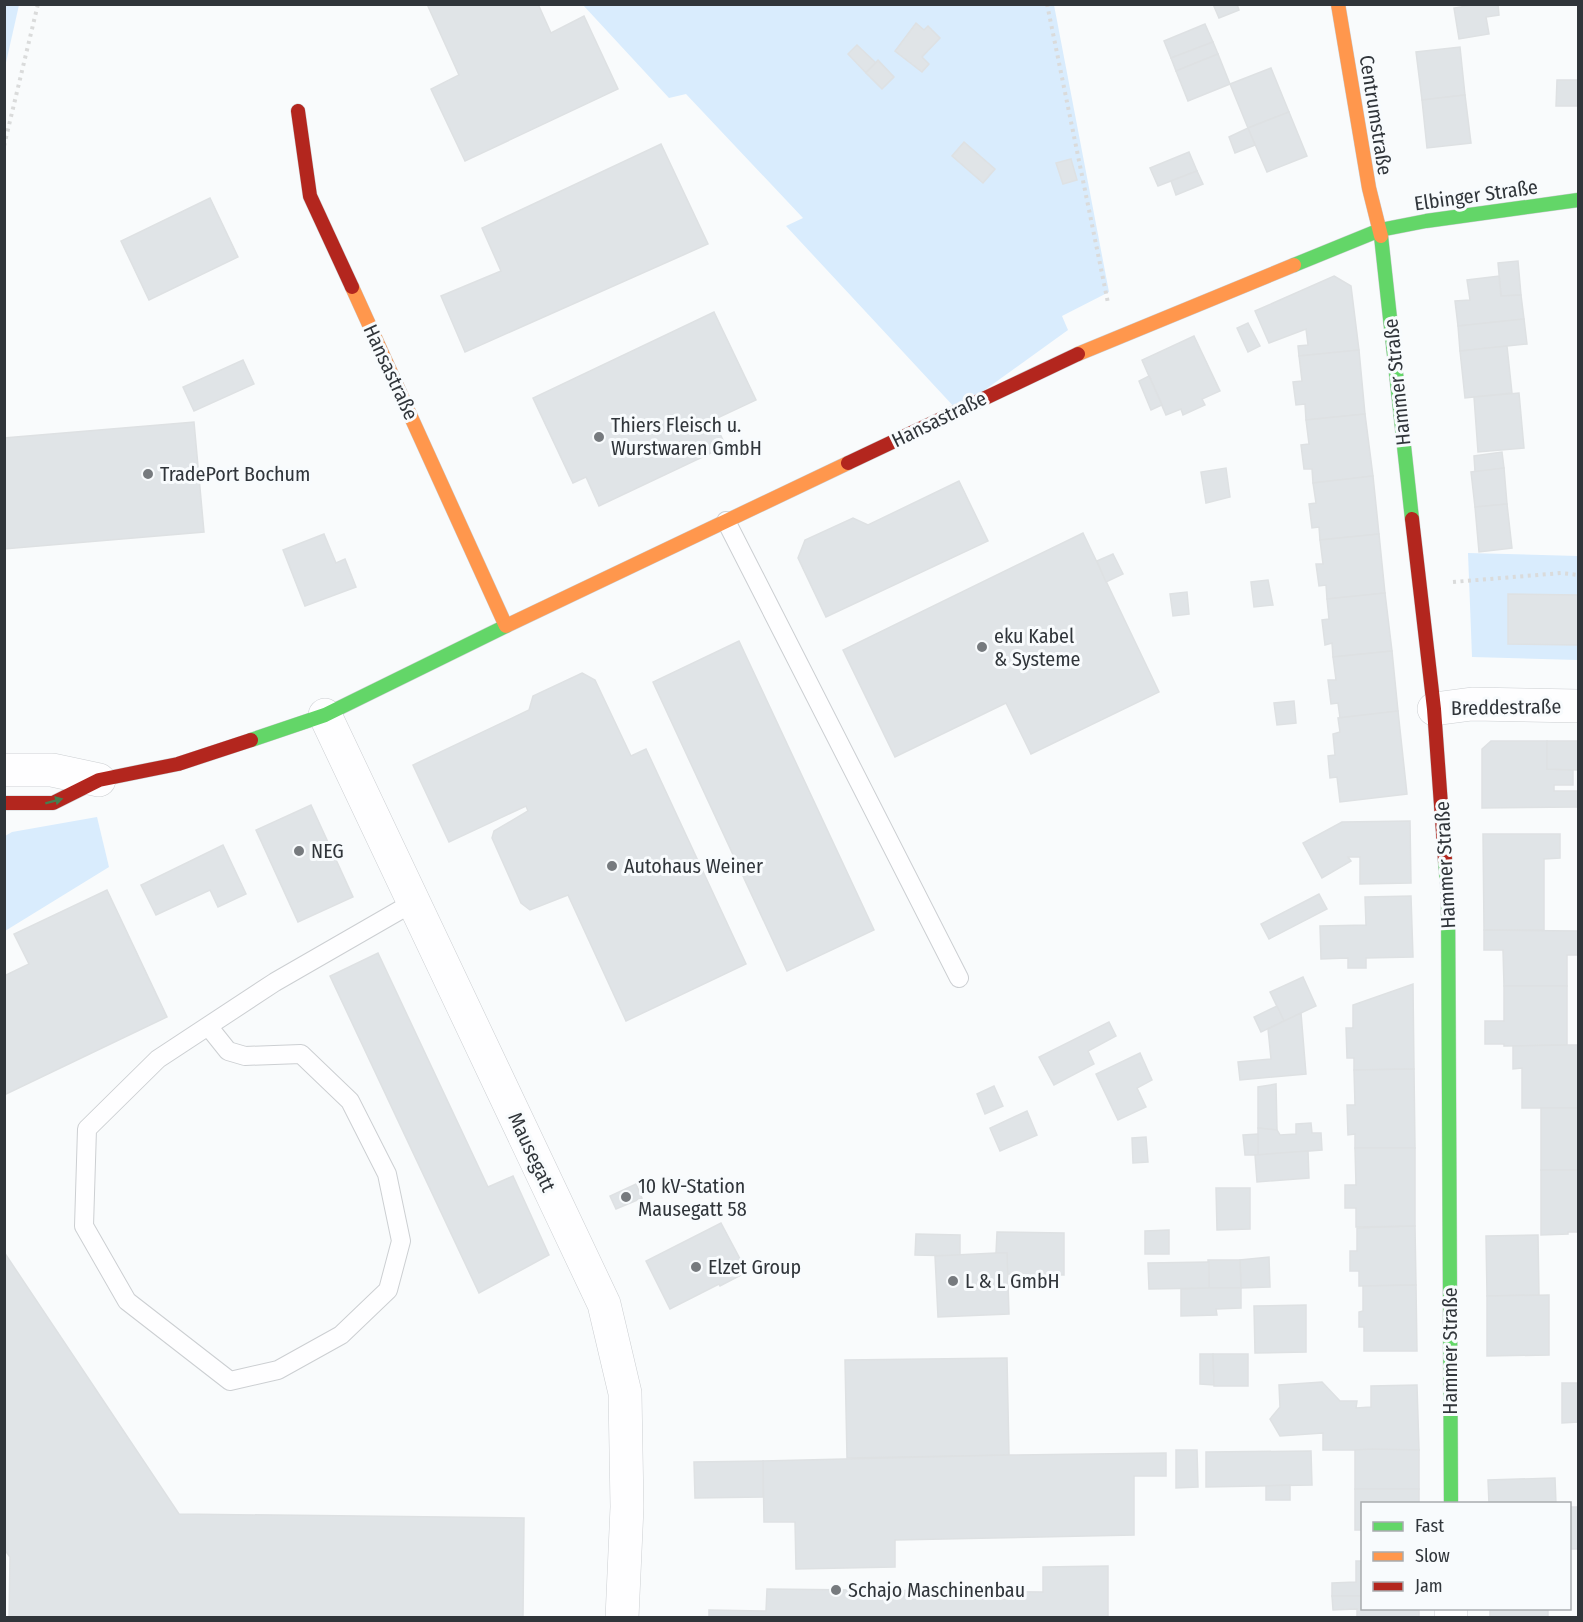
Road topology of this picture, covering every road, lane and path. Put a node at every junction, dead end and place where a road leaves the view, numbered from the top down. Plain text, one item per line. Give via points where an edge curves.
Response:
1 (38, 4) edge
2 (1047, 4) edge
3 (1338, 4) edge
4 (298, 111) dead end
5 (4, 146) edge
6 (1578, 200) edge
7 (1380, 230) junction
8 (1116, 338) junction
9 (726, 521) junction
10 (1578, 575) edge
11 (1419, 585) junction
12 (506, 626) junction
13 (1578, 706) edge
14 (1434, 709) junction
15 (325, 715) junction
16 (4, 770) edge
17 (99, 780) junction
18 (4, 803) edge
19 (414, 902) junction
20 (959, 978) dead end
21 (208, 1026) junction
22 (1450, 1502) edge
23 (622, 1617) edge

1 - 5 path
2 - 8 path
3 - 7 street, Centrumstraße via 1369,188
4 - 12 street, Hansastraße via 310,196
6 - 7 street, Elbinger Straße
7 - 8 street, Hansastraße
7 - 11 street, Hammer Straße
8 - 9 street, Hansastraße
9 - 12 street, Hansastraße
9 - 20 lane
10 - 11 path via 1561,573
11 - 14 street, Hammer Straße
12 - 15 street, Hansastraße
13 - 14 street, Breddestraße via 1472,704
14 - 22 street, Hammer Straße via 1448,894
15 - 17 street, Hansastraße via 178,764
15 - 19 street, Mausegatt
16 - 17 street, Hansastraße via 52,771
18 -> 17 street, Hansastraße via 53,803
19 - 21 lane via 275,981
19 - 23 street, Mausegatt via 604,1304 625,1393 627,1507
21 - 21 lane via 158,1059 87,1129 84,1226 128,1301 230,1382 278,1370 341,1335 388,1290 401,1241 387,1173 350,1101 301,1054 245,1056 228,1051

